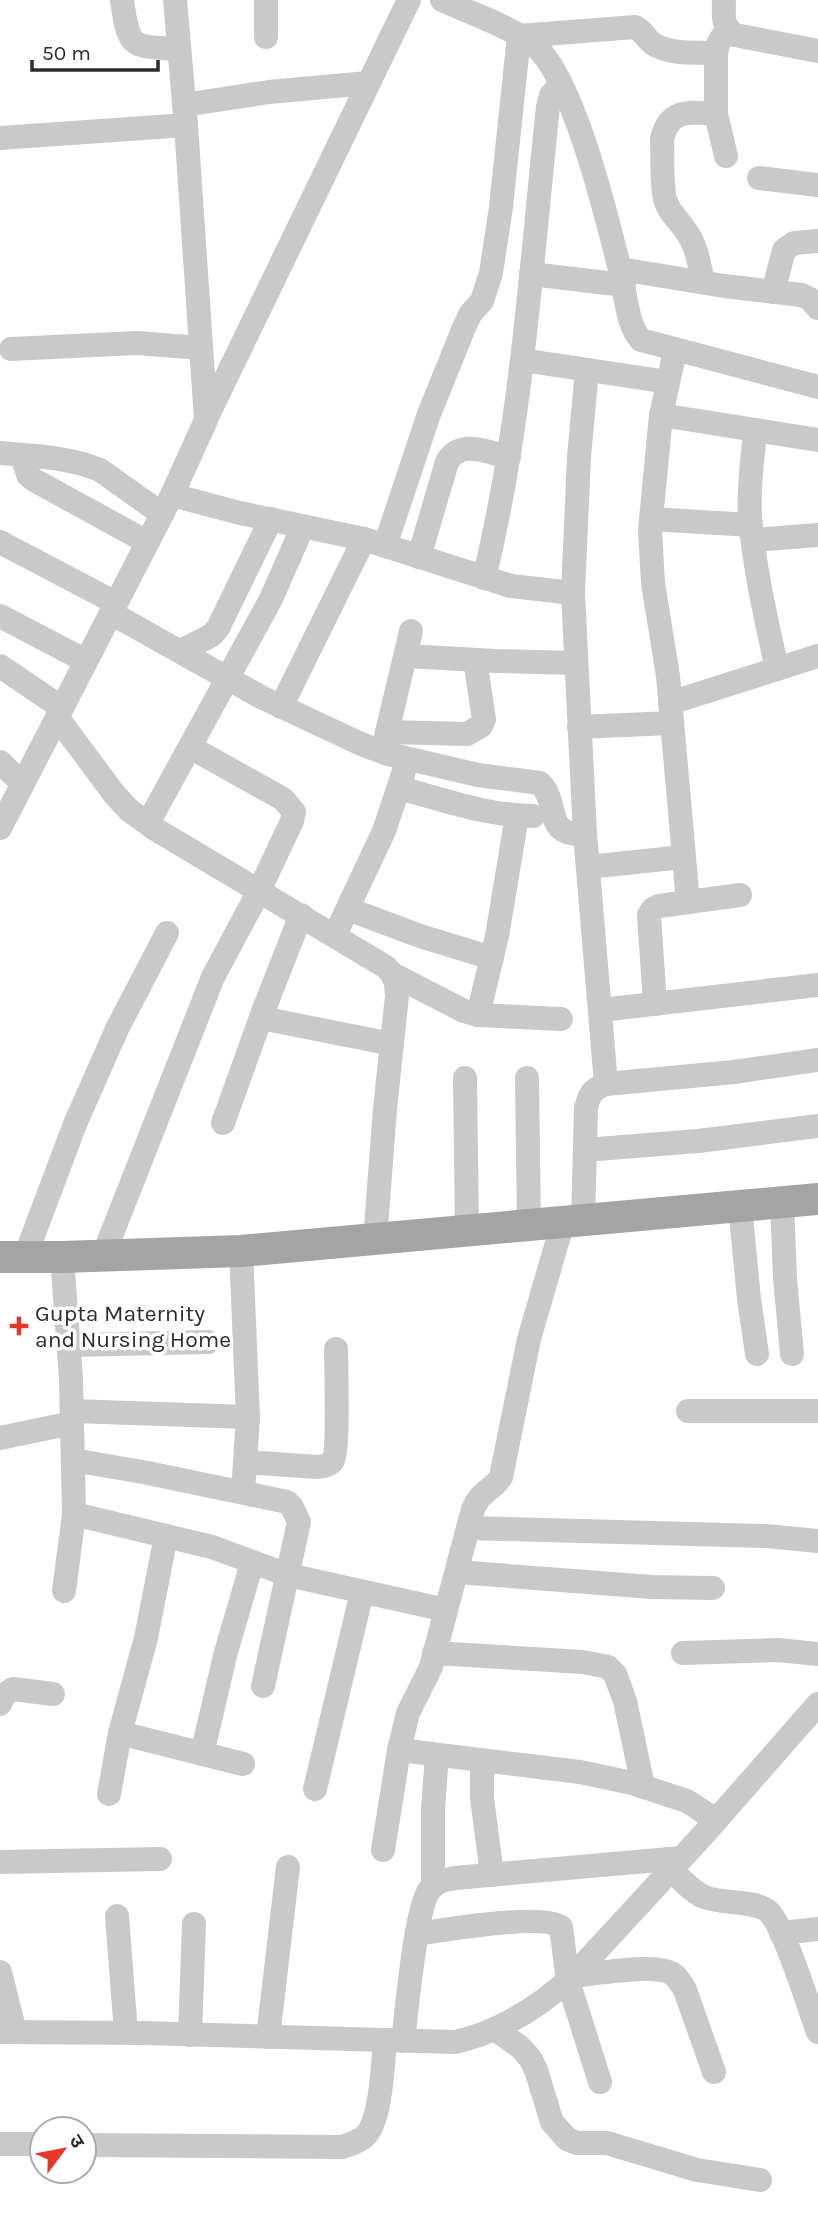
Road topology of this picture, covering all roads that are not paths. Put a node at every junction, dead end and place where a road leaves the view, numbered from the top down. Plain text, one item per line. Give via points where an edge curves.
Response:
1 (122, 0) edge
2 (175, 0) edge
3 (266, 0) edge
4 (409, 0) edge
5 (442, 0) edge
6 (724, 0) edge
7 (727, 29) junction
8 (519, 36) junction
9 (265, 37) dead end
10 (179, 49) junction
11 (818, 51) edge
12 (716, 53) junction
13 (368, 83) junction
14 (561, 83) junction
15 (716, 114) junction
16 (185, 115) junction
17 (0, 138) edge
18 (726, 156) dead end
19 (759, 178) dead end
20 (818, 186) edge
21 (818, 241) edge
22 (531, 274) junction
23 (622, 277) junction
24 (703, 282) junction
25 (773, 292) junction
26 (818, 308) edge
27 (201, 348) junction
28 (11, 349) dead end
29 (675, 351) junction
30 (522, 360) junction
31 (587, 370) junction
32 (668, 382) junction
33 (818, 387) edge
34 (661, 415) junction
35 (206, 419) junction
36 (755, 430) junction
37 (818, 440) edge
38 (11, 454) edge
39 (509, 457) junction
40 (167, 504) junction
41 (271, 519) junction
42 (651, 520) junction
43 (303, 526) junction
44 (752, 533) junction
45 (818, 535) edge
46 (148, 542) junction
47 (374, 542) junction
48 (2, 547) edge
49 (419, 557) junction
50 (484, 578) junction
51 (573, 593) junction
52 (113, 608) junction
53 (0, 616) edge
54 (411, 631) dead end
55 (181, 651) junction
56 (406, 656) junction
57 (818, 656) edge
58 (475, 660) junction
59 (86, 661) junction
60 (576, 663) junction
61 (0, 666) edge
62 (777, 670) junction
63 (228, 678) junction
64 (281, 707) junction
65 (60, 712) junction
66 (671, 713) junction
67 (579, 727) junction
68 (385, 742) junction
69 (190, 747) junction
70 (408, 759) junction
71 (0, 762) edge
72 (23, 784) junction
73 (399, 788) junction
74 (554, 815) junction
75 (517, 816) junction
76 (148, 823) junction
77 (0, 826) edge
78 (585, 834) junction
79 (683, 857) junction
80 (588, 867) junction
81 (259, 891) junction
82 (740, 895) dead end
83 (688, 902) junction
84 (348, 909) junction
85 (302, 915) junction
86 (167, 933) dead end
87 (335, 935) junction
88 (492, 958) junction
89 (392, 974) junction
90 (818, 985) edge
91 (655, 1004) junction
92 (601, 1010) junction
93 (478, 1015) junction
94 (261, 1018) junction
95 (561, 1019) dead end
96 (392, 1044) junction
97 (818, 1060) edge
98 (465, 1078) dead end
99 (527, 1078) dead end
100 (606, 1084) junction
101 (223, 1123) dead end
102 (818, 1126) edge
103 (585, 1150) junction
104 (818, 1199) edge
105 (782, 1203) junction
106 (740, 1206) junction
107 (573, 1221) junction
108 (529, 1226) junction
109 (467, 1231) junction
110 (375, 1240) junction
111 (241, 1251) junction
112 (103, 1256) junction
113 (13, 1257) edge
114 (62, 1257) junction
115 (208, 1342) dead end
116 (69, 1345) junction
117 (336, 1349) dead end
118 (757, 1354) dead end
119 (792, 1354) dead end
120 (688, 1411) dead end
121 (818, 1411) edge
122 (72, 1417) junction
123 (248, 1417) junction
124 (0, 1438) edge
125 (73, 1460) junction
126 (245, 1462) junction
127 (243, 1492) junction
128 (74, 1514) junction
129 (468, 1528) junction
130 (166, 1536) junction
131 (818, 1541) edge
132 (252, 1563) junction
133 (457, 1572) junction
134 (288, 1575) junction
135 (713, 1588) dead end
136 (64, 1591) dead end
137 (362, 1592) junction
138 (446, 1610) junction
139 (434, 1653) junction
140 (683, 1653) dead end
141 (818, 1654) edge
142 (264, 1686) dead end
143 (53, 1693) dead end
144 (0, 1704) edge
145 (818, 1704) edge
146 (120, 1733) junction
147 (399, 1750) junction
148 (202, 1754) junction
149 (437, 1755) junction
150 (482, 1760) junction
151 (243, 1764) dead end
152 (643, 1786) junction
153 (315, 1789) dead end
154 (109, 1794) dead end
155 (716, 1820) junction
156 (383, 1850) dead end
157 (160, 1859) dead end
158 (0, 1862) edge
159 (676, 1863) junction
160 (288, 1867) dead end
161 (492, 1875) junction
162 (433, 1886) junction
163 (117, 1916) dead end
164 (194, 1924) dead end
165 (818, 1929) edge
166 (781, 1933) junction
167 (417, 1934) junction
168 (0, 1972) edge
169 (570, 1978) junction
170 (496, 2029) junction
171 (7, 2032) edge
172 (818, 2032) edge
173 (126, 2033) junction
174 (190, 2035) junction
175 (268, 2037) junction
176 (394, 2041) junction
177 (714, 2072) dead end
178 (600, 2082) dead end
179 (0, 2144) edge
180 (28, 2144) edge
181 (98, 2145) edge
182 (760, 2180) dead end

1 - 10 street via 126,28 136,44
2 - 10 street
3 - 9 street
4 - 13 street
5 - 8 street
6 - 7 street
7 - 11 street via 735,35
7 - 12 street
8 - 12 street via 635,27 660,47
8 - 14 street via 546,56
8 - 47 street via 491,273
10 - 16 street
12 - 15 street
13 - 16 street via 269,92
13 - 35 street
14 - 22 street via 548,107
14 - 23 street via 596,181
15 - 18 street
15 - 24 street via 682,113 664,130 662,139 665,199 693,243
16 - 17 street
16 - 27 street
19 - 20 street
21 - 25 street via 794,243 784,250
22 - 23 street
22 - 30 street
23 - 24 street
23 - 29 street via 636,335
24 - 25 street
25 - 26 street via 801,295
27 - 28 street via 136,343
27 - 35 street
29 - 32 street
29 - 33 street
30 - 31 street
30 - 39 street
31 - 32 street
31 - 51 street
32 - 34 street
34 - 36 street
34 - 42 street
35 - 40 street
36 - 37 street
36 - 44 street
38 - 40 street via 100,470
38 - 46 street via 34,480
39 - 49 street via 471,448 451,454
39 - 50 street
40 - 41 street
40 - 46 street
41 - 43 street
41 - 55 street via 218,628
42 - 44 street
42 - 66 street via 653,583
43 - 47 street
43 - 63 street via 271,599
44 - 45 street
44 - 62 street
46 - 52 street
47 - 49 street
47 - 64 street
48 - 52 street
49 - 50 street
50 - 51 street via 525,589
51 - 60 street
52 - 55 street
52 - 59 street
53 - 59 street
54 - 56 street
55 - 63 street
56 - 58 street
56 - 68 street
57 - 62 street
58 - 60 street
58 - 68 street via 484,719 481,726 467,734
59 - 65 street
60 - 67 street
61 - 65 street
62 - 66 street
63 - 64 street
63 - 69 street
64 - 68 street
65 - 72 street
65 - 76 street via 115,795
66 - 67 street
66 - 79 street
67 - 78 street
68 - 70 street
69 - 76 street
69 - 81 street via 283,799 294,812
70 - 73 street
70 - 74 street via 540,783
71 - 72 street
72 - 77 street
73 - 75 street
73 - 84 street
74 - 75 street
74 - 78 street via 564,832
75 - 88 street
76 - 81 street
78 - 80 street
79 - 80 street
79 - 83 street
80 - 92 street
81 - 85 street
81 - 112 street via 213,977
82 - 83 street
83 - 91 street via 659,905 649,915
84 - 87 street
84 - 88 street
85 - 87 street
85 - 94 street
86 - 113 street via 117,1029
87 - 89 street
88 - 93 street
89 - 93 street
89 - 96 street via 397,996
90 - 91 street
91 - 92 street
92 - 100 street
93 - 95 street
94 - 96 street
94 - 101 street
96 - 110 street
97 - 100 street
98 - 109 street
99 - 108 street
100 - 103 street via 589,1096
102 - 103 street
103 - 107 street
104 - 105 main road
105 - 106 main road
105 - 119 street
106 - 107 main road
106 - 118 street
107 - 108 main road
107 - 129 street via 529,1339 501,1477 478,1498
108 - 109 main road
109 - 110 main road
110 - 111 main road
111 - 112 main road
111 - 123 street
112 - 114 main road
113 - 114 main road
114 - 116 street
115 - 116 street
116 - 122 street
117 - 126 street via 332,1461 318,1467
120 - 121 street
122 - 123 street
122 - 124 street
122 - 125 street
123 - 126 street
125 - 127 street
125 - 128 street
126 - 127 street
127 - 134 street via 287,1502 297,1514
128 - 130 street
128 - 136 street
129 - 131 street
129 - 133 street
130 - 132 street
130 - 146 street via 146,1638
132 - 134 street
132 - 148 street
133 - 135 street
133 - 138 street
134 - 137 street
134 - 142 street
137 - 138 street
137 - 153 street
138 - 139 street
139 - 147 street via 408,1713
139 - 152 street via 608,1667 625,1701
140 - 141 street via 778,1650
143 - 144 street via 13,1689
145 - 155 street
146 - 148 street
146 - 154 street
147 - 149 street
147 - 156 street
148 - 151 street
149 - 150 street
149 - 162 street
150 - 152 street via 580,1772
150 - 161 street
152 - 155 street via 687,1801
155 - 159 street
157 - 158 street
159 - 161 street
159 - 166 street via 693,1890 705,1897 767,1910
159 - 169 street
160 - 175 street
161 - 162 street via 455,1878
162 - 167 street
163 - 173 street
164 - 174 street
165 - 166 street
166 - 172 street
167 - 169 street via 555,1922 561,1927
167 - 176 street
168 - 171 street
169 - 170 street
169 - 177 street via 643,1969 670,1972 685,1990
169 - 178 street
170 - 176 street via 455,2042
170 - 182 street via 530,2058 552,2122 567,2139 607,2143 697,2170
171 - 173 street
173 - 174 street
174 - 175 street
175 - 176 street
176 - 181 street via 368,2133 342,2147
179 - 180 street

